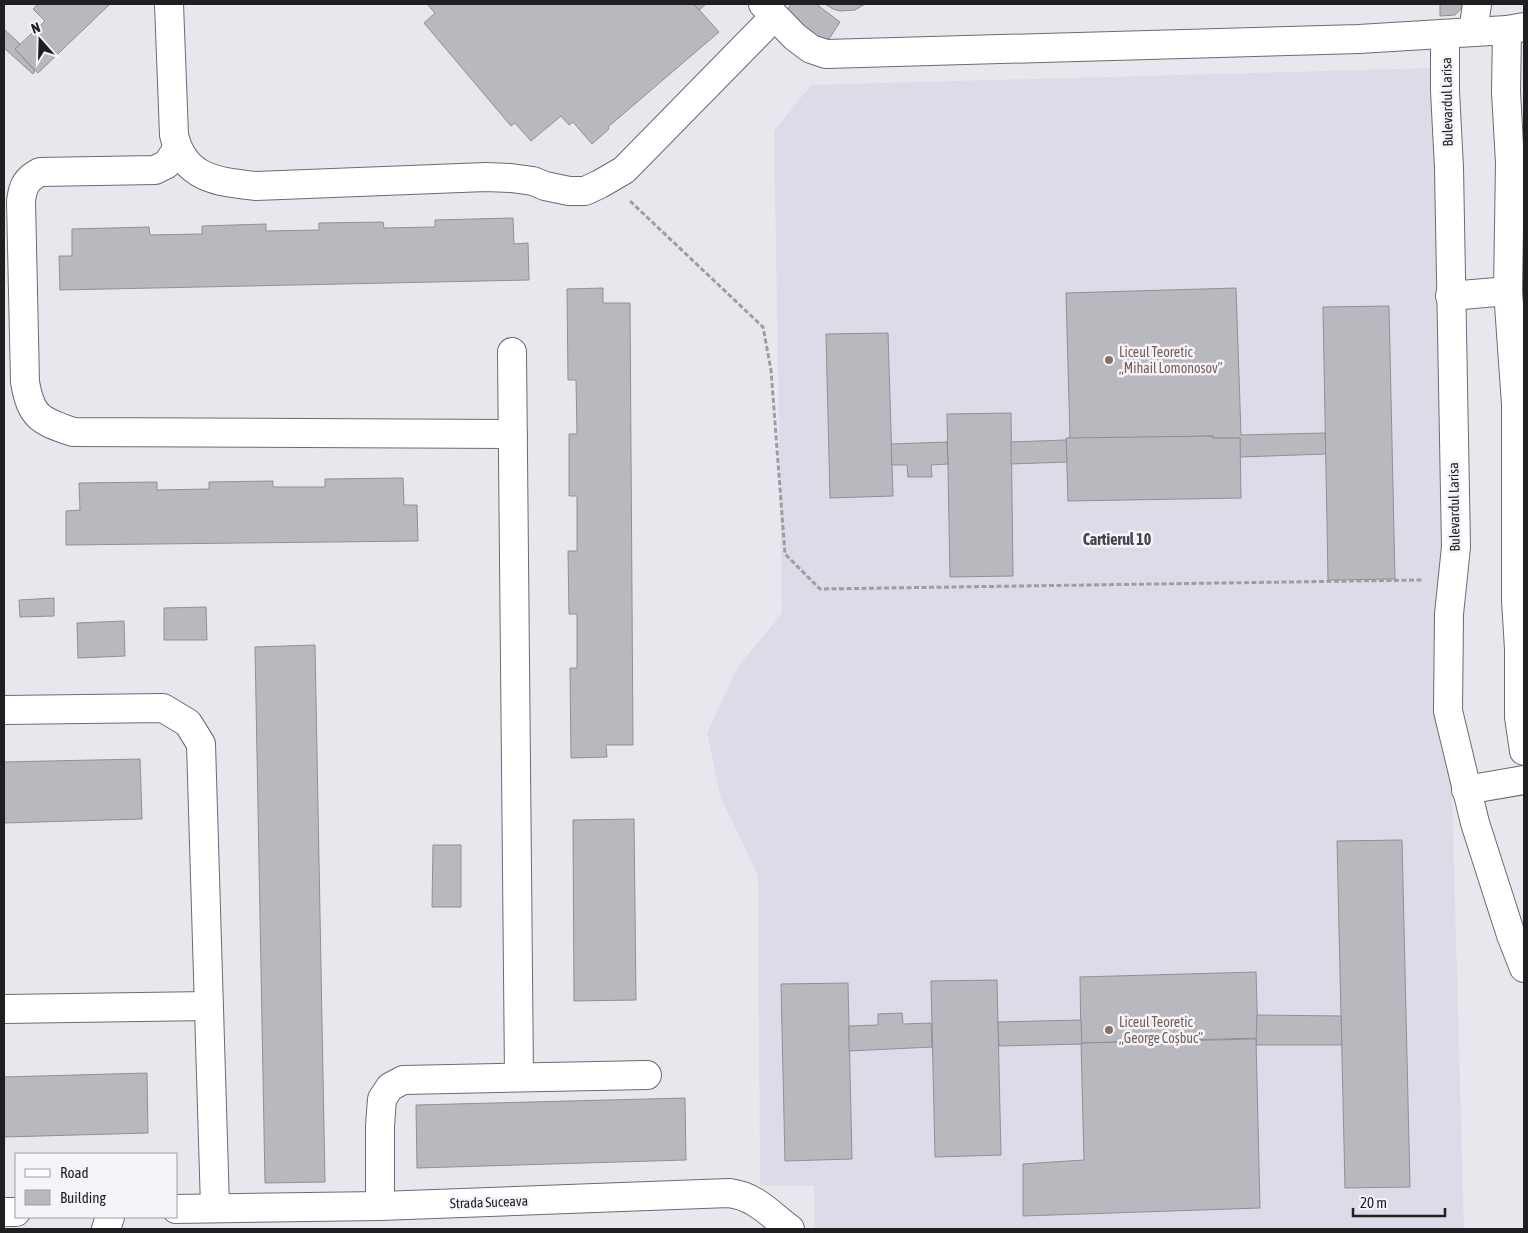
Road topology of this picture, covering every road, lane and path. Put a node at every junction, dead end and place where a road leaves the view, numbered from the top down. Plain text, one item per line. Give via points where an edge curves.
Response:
1 (169, 4) edge
2 (1477, 4) edge
3 (768, 10) edge
4 (1516, 29) edge
5 (1473, 32) junction
6 (1445, 35) junction
7 (178, 149) junction
8 (608, 179) junction
9 (1508, 291) junction
10 (1450, 296) junction
11 (512, 352) dead end
12 (513, 434) junction
13 (1453, 580) junction
14 (4, 710) edge
15 (1524, 751) edge
16 (1524, 780) edge
17 (1466, 790) junction
18 (1524, 968) edge
19 (209, 1006) junction
20 (4, 1009) edge
21 (647, 1075) dead end
22 (518, 1077) junction
23 (380, 1206) junction
24 (215, 1207) junction
25 (178, 1209) edge
26 (790, 1229) edge

1 - 7 street via 174,135
2 - 5 street
3 - 6 street via 811,49 826,54
3 - 8 street via 624,170
4 - 5 street
4 - 9 street via 1506,92 1510,163
5 - 6 street
6 - 10 street, Bulevardul Larisa
7 - 8 street via 195,170 208,178 256,186 486,177 533,181 569,191 585,191
7 - 12 street via 168,164 154,170 40,172 25,182 21,201 25,382 32,409 41,419 73,432
8 - 13 path via 763,327 771,370 784,554 820,589
9 - 10 street
9 - 15 street via 1516,404 1516,600 1519,718
10 - 13 street, Bulevardul Larisa via 1456,547
11 - 12 street
12 - 22 street
13 - 17 street, Bulevardul Larisa via 1448,623 1448,711
14 - 19 street via 164,708 188,723 200,744
16 - 17 street
17 - 18 street, Bulevardul Larisa
19 - 20 street
19 - 24 street
21 - 22 street
22 - 23 street via 403,1080 390,1087 382,1099
23 - 24 street, Strada Suceava
23 - 26 street, Strada Suceava via 728,1193 742,1194 751,1199
24 - 25 street, Strada Suceava

